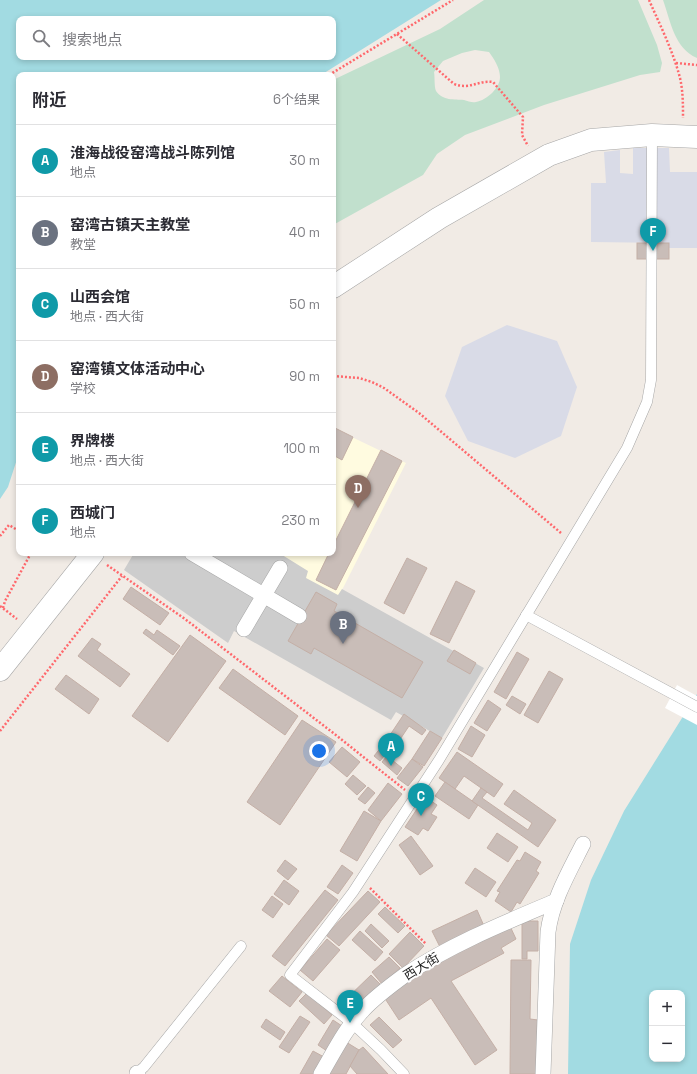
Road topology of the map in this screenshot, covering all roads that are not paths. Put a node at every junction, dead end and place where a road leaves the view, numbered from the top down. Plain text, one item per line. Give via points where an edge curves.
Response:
1 (652, 134) junction
2 (690, 137) edge
3 (336, 285) edge
4 (90, 556) edge
5 (197, 556) edge
6 (280, 568) dead end
7 (263, 596) junction
8 (526, 615) junction
9 (299, 616) dead end
10 (244, 630) dead end
11 (0, 670) edge
12 (697, 706) edge
13 (583, 844) dead end
14 (556, 901) junction
15 (241, 946) dead end
16 (352, 1023) junction
17 (137, 1074) edge
18 (321, 1074) edge
19 (404, 1074) edge
20 (543, 1074) edge

1 - 2 street
1 - 3 street via 591,140 549,155 439,218
1 - 8 lane via 651,380 647,402 627,448
4 - 11 street
5 - 7 street
6 - 7 street
7 - 9 street
7 - 10 street
8 - 12 lane
8 - 16 lane via 439,760 362,879 290,976
13 - 14 street
14 - 16 street, 西大街 via 483,932 434,957 387,988
14 - 20 street via 548,932
15 - 17 lane
16 - 18 street, 西大街
16 - 19 lane

